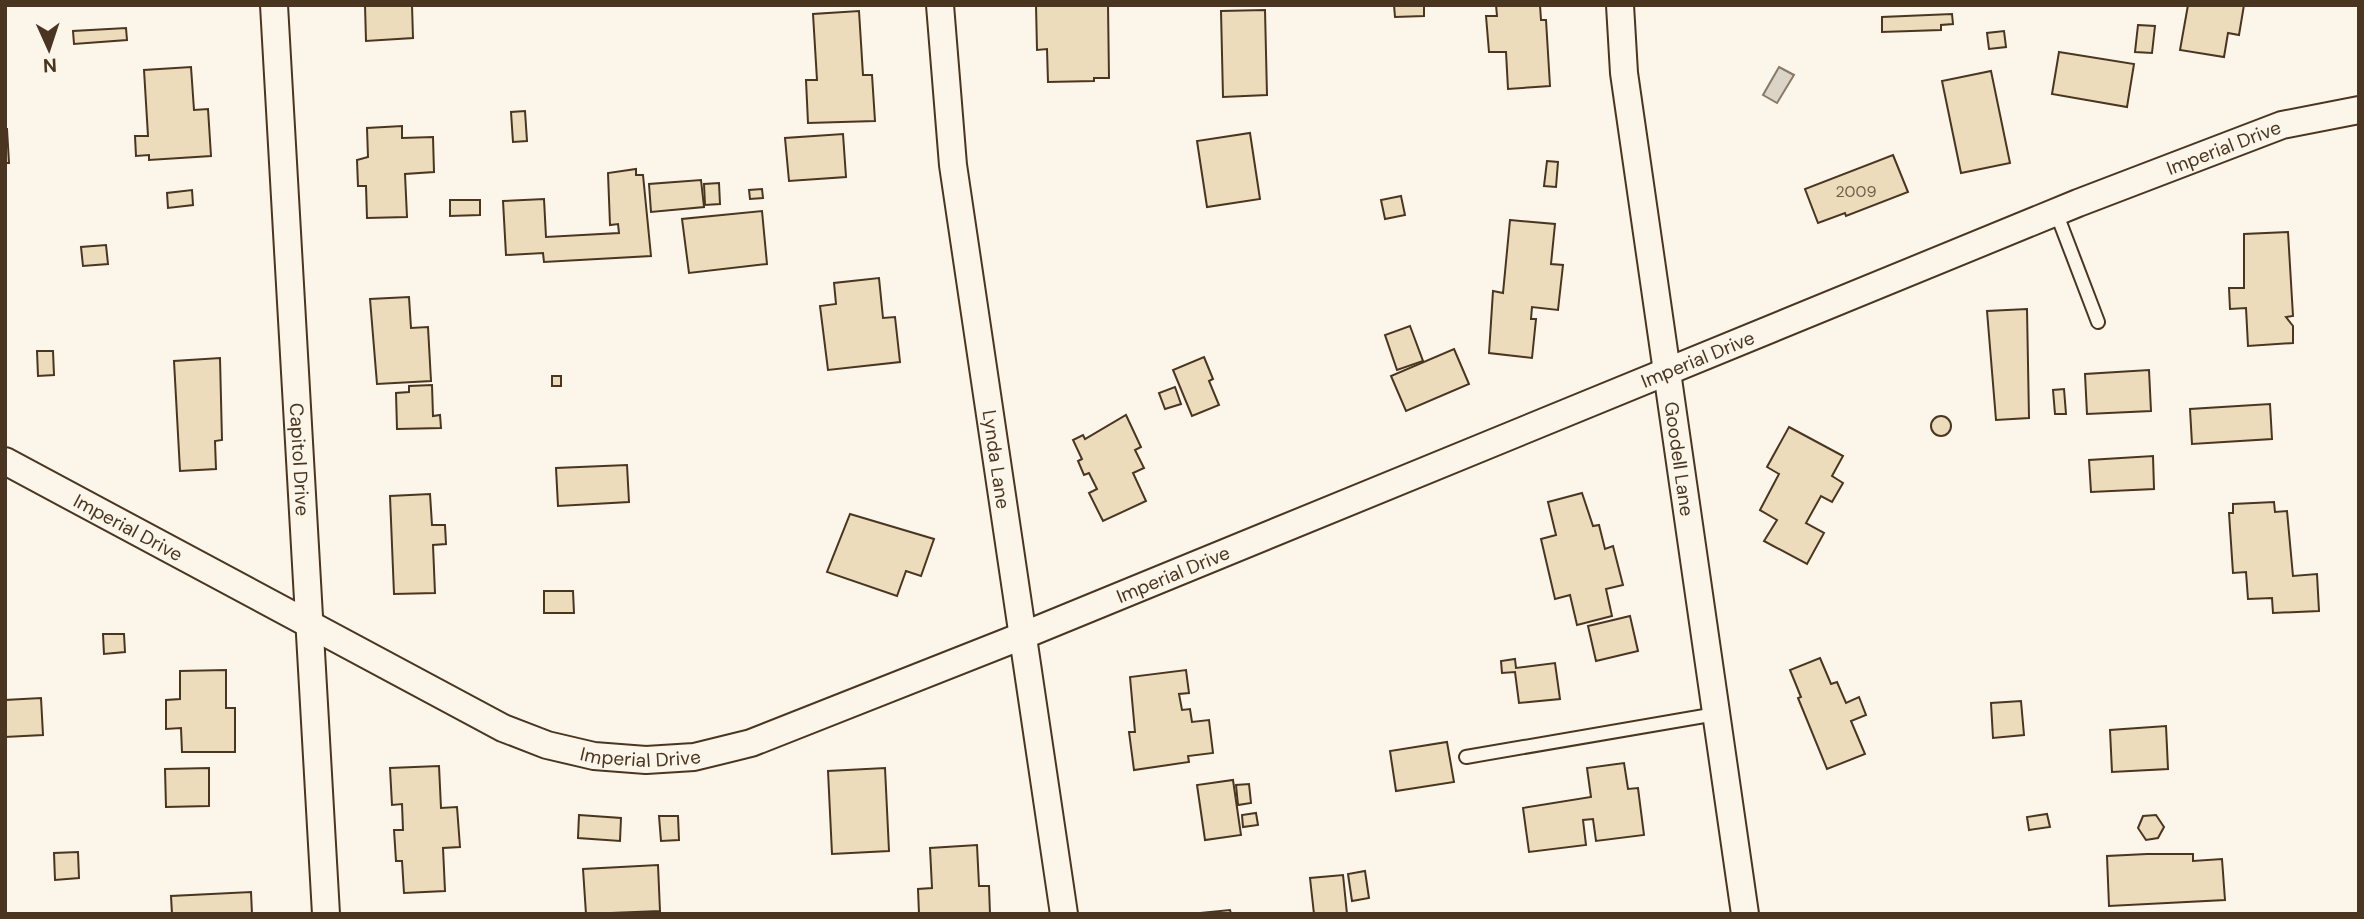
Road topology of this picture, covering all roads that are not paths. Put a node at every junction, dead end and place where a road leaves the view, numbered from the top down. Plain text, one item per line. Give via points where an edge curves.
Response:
1 (274, 5) edge
2 (940, 5) edge
3 (1620, 5) edge
4 (2359, 110) edge
5 (2056, 212) junction
6 (2098, 322) dead end
7 (1667, 370) junction
8 (5, 461) edge
9 (311, 626) junction
10 (1022, 636) junction
11 (1716, 714) junction
12 (1466, 757) dead end
13 (326, 914) edge
14 (1064, 914) edge
15 (1745, 914) edge

1 - 9 street, Capitol Drive
2 - 10 street, Lynda Lane via 953,165
3 - 7 street, Goodell Lane via 1624,73
4 - 5 street, Imperial Drive via 2282,125
5 - 6 lane
5 - 7 street, Imperial Drive
7 - 10 street, Imperial Drive
7 - 11 street, Goodell Lane
8 - 9 street, Imperial Drive
9 - 10 street, Imperial Drive via 503,729 547,746 646,760 694,757 751,743
9 - 13 street, Capitol Drive
10 - 14 street, Lynda Lane
11 - 12 lane
11 - 15 street, Goodell Lane

